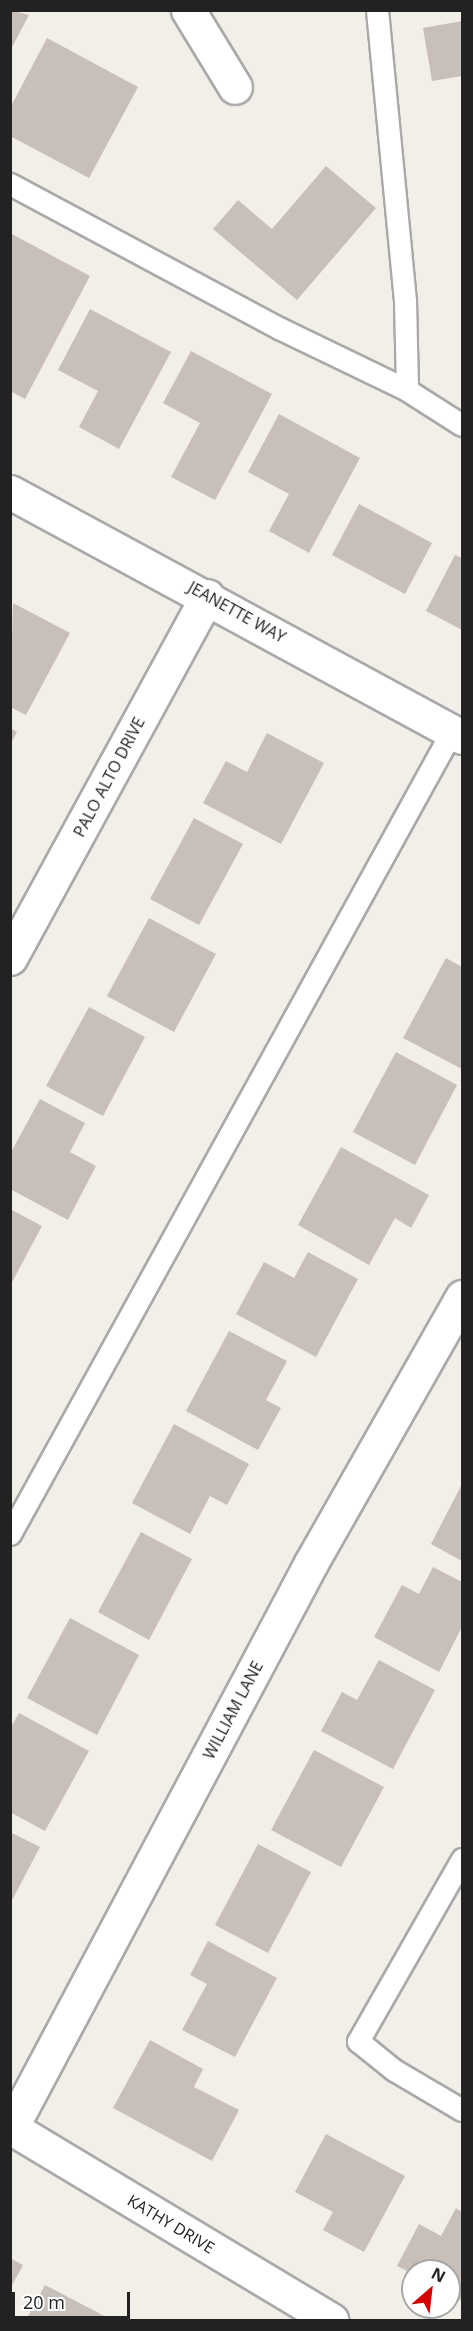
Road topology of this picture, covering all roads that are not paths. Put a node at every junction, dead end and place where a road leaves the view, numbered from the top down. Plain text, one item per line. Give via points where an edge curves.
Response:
1 (188, 10) edge
2 (376, 10) edge
3 (235, 87) dead end
4 (10, 184) edge
5 (407, 390) junction
6 (462, 425) edge
7 (10, 492) edge
8 (207, 596) junction
9 (457, 734) edge
10 (10, 958) edge
11 (462, 1297) edge
12 (10, 1534) edge
13 (462, 1859) edge
14 (462, 2110) edge
15 (11, 2127) edge
16 (331, 2320) edge

1 - 3 street
2 - 5 lane via 405,300
4 - 5 lane via 279,328
5 - 6 lane
7 - 8 street, JEANETTE WAY
8 - 9 street, JEANETTE WAY
8 - 10 street, PALO ALTO DRIVE
9 - 12 lane
11 - 15 street, WILLIAM LANE via 311,1563
13 - 14 lane via 358,2041 394,2070
15 - 16 street, KATHY DRIVE

